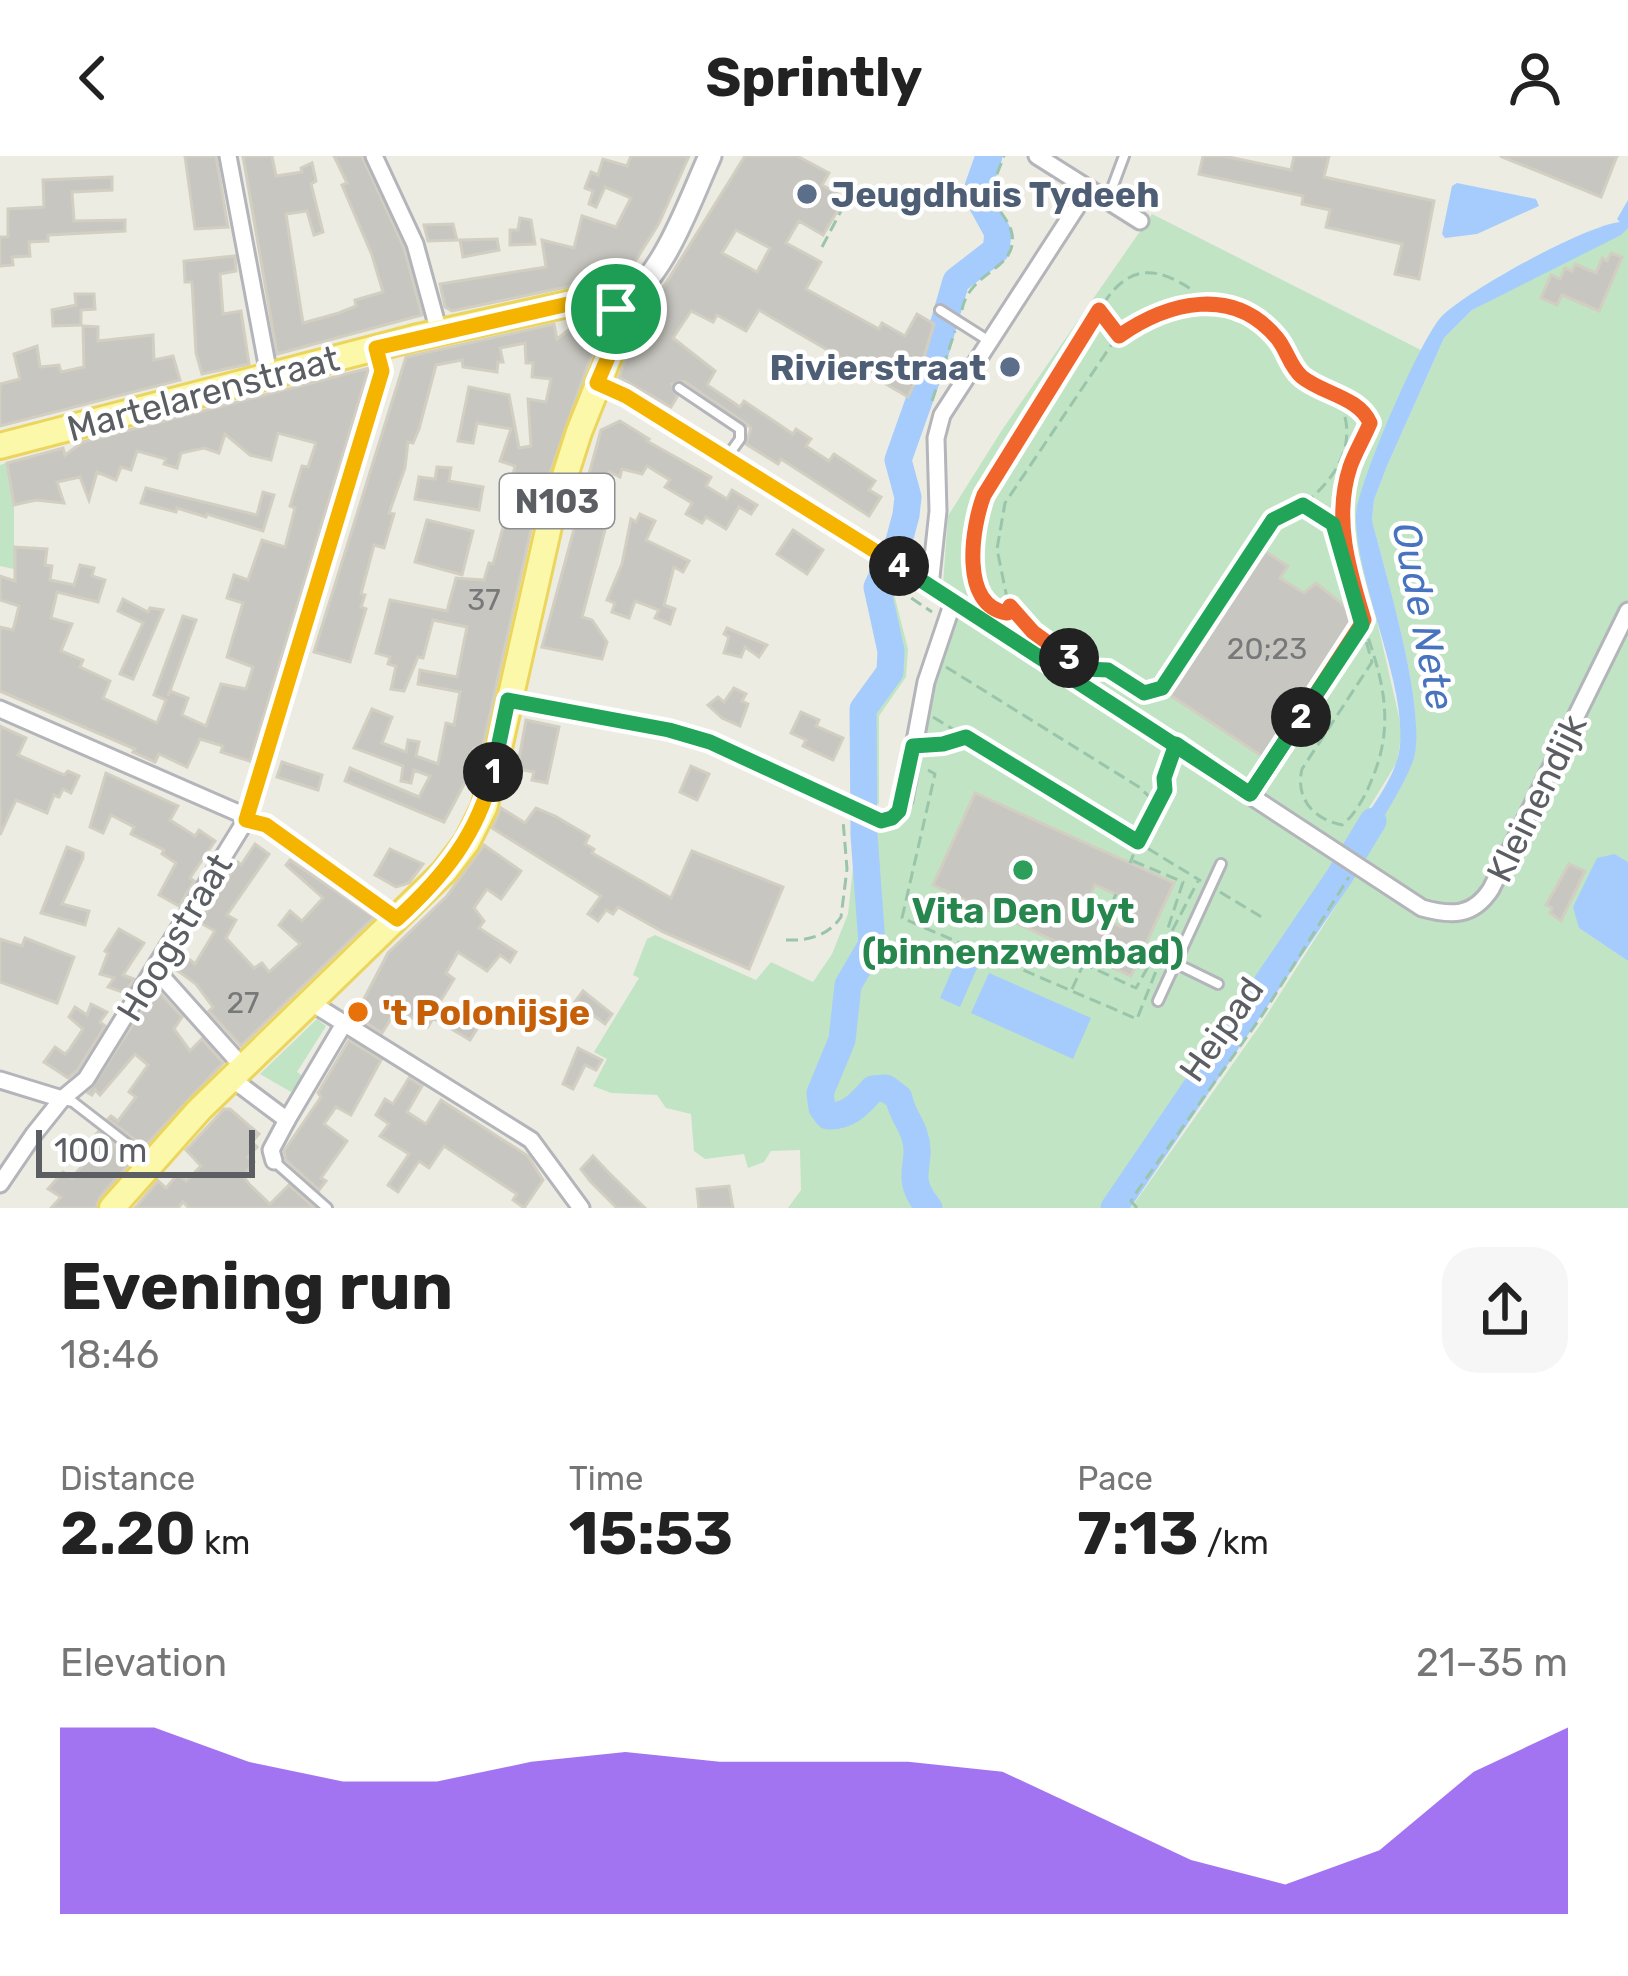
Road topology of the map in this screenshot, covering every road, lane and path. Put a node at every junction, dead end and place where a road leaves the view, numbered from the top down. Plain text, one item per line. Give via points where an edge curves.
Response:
1 (228, 156) edge
2 (374, 156) edge
3 (710, 156) edge
4 (1004, 156) edge
5 (1037, 156) edge
6 (1124, 156) edge
7 (1089, 188) junction
8 (1107, 200) junction
9 (839, 207) dead end
10 (1140, 221) dead end
11 (822, 247) dead end
12 (1191, 304) junction
13 (616, 309) junction
14 (940, 310) dead end
15 (1099, 310) junction
16 (957, 318) junction
17 (439, 332) junction
18 (1119, 336) junction
19 (989, 341) junction
20 (376, 348) junction
21 (269, 375) junction
22 (597, 383) junction
23 (679, 388) dead end
24 (1336, 396) junction
25 (929, 410) dead end
26 (0, 446) edge
27 (727, 459) junction
28 (1303, 505) junction
29 (930, 586) junction
30 (953, 602) junction
31 (1010, 606) junction
32 (1628, 611) edge
33 (1363, 623) junction
34 (932, 658) junction
35 (508, 700) junction
36 (0, 709) edge
37 (919, 710) junction
38 (966, 737) junction
39 (1176, 744) junction
40 (912, 753) junction
41 (1250, 794) junction
42 (837, 801) junction
43 (1156, 802) junction
44 (246, 820) junction
45 (1138, 842) junction
46 (1221, 864) dead end
47 (1354, 870) junction
48 (1198, 879) junction
49 (1210, 886) junction
50 (1116, 894) dead end
51 (397, 919) junction
52 (1105, 919) dead end
53 (1265, 919) dead end
54 (786, 940) dead end
55 (1088, 956) dead end
56 (1175, 963) junction
57 (1084, 964) junction
58 (155, 969) junction
59 (1218, 984) dead end
60 (1071, 991) junction
61 (1158, 1001) dead end
62 (310, 1002) junction
63 (345, 1022) junction
64 (237, 1072) junction
65 (0, 1080) edge
66 (62, 1100) junction
67 (286, 1120) junction
68 (274, 1161) joint
69 (151, 1162) junction
70 (0, 1184) edge
71 (570, 1204) edge
72 (112, 1208) edge
73 (327, 1208) edge
74 (1137, 1208) edge

1 - 21 street
2 - 17 street via 415,244
3 - 13 street via 668,245 638,292
4 - 16 path via 990,192 1012,230 1012,246 967,291
5 - 7 street
6 - 8 lane
7 - 8 street
7 - 19 street
8 - 10 street
9 - 11 path
12 - 15 path via 1191,290 1178,281 1137,272
12 - 18 path via 1144,318
12 - 24 path via 1210,301 1257,320 1297,374
13 - 17 main road, Martelarenstraat via 590,299
13 - 22 main road, N103 via 621,327
14 - 16 lane
15 - 18 path
15 - 31 path via 974,520 981,592 1003,613
16 - 19 lane
16 - 25 path
17 - 20 main road, Martelarenstraat
18 - 31 path via 1005,503 997,549
19 - 29 street via 936,438
20 - 21 main road, Martelarenstraat
20 - 44 street, Hoogstraat via 382,371
21 - 26 main road, Martelarenstraat
22 - 27 street, Kleinendijk
22 - 35 main road, N103 via 549,526
23 - 27 lane via 740,429
24 - 28 path via 1347,445 1332,477
24 - 33 path via 1370,423 1343,508
27 - 29 street, Kleinendijk
28 - 31 path via 1273,520 1162,688 1144,693 1108,670 1085,669
28 - 33 path via 1333,524
29 - 30 street, Kleinendijk
30 - 34 street
30 - 39 street, Kleinendijk
32 - 47 street, Kleinendijk via 1484,901 1446,915
33 - 33 path via 1386,695 1384,740 1370,785 1348,820 1334,825 1303,802 1299,774 1372,662
33 - 41 path
34 - 37 street
34 - 43 path
35 - 42 street via 710,742
35 - 51 main road, N103 via 484,808 467,842
36 - 44 street
37 - 38 path
37 - 40 street
38 - 40 path
38 - 45 path
39 - 41 street, Kleinendijk
39 - 43 path
40 - 42 street via 892,818 881,821
40 - 60 path via 935,775 902,918
41 - 47 street, Kleinendijk
42 - 54 path via 848,869 844,912 819,936
43 - 45 path
44 - 51 street via 281,835
44 - 58 street, Hoogstraat
45 - 48 path
45 - 48 path via 1131,862 1183,882 1172,931
46 - 49 lane
47 - 74 path, Heipad via 1132,1198
48 - 49 path
49 - 53 path
49 - 56 lane
50 - 52 path
51 - 62 main road, N103
55 - 57 path
56 - 59 lane
56 - 61 lane
57 - 60 path
57 - 60 path via 1136,988 1166,946 1137,1019
58 - 64 street
58 - 66 street, Hoogstraat via 86,1079
62 - 63 street
62 - 64 main road, N103
63 - 67 street
63 - 71 street via 531,1140
64 - 67 street
64 - 69 main road, N103
65 - 66 street
66 - 69 lane
66 - 70 street, Hoogstraat
67 - 68 street
68 - 73 lane
69 - 72 main road, N103

